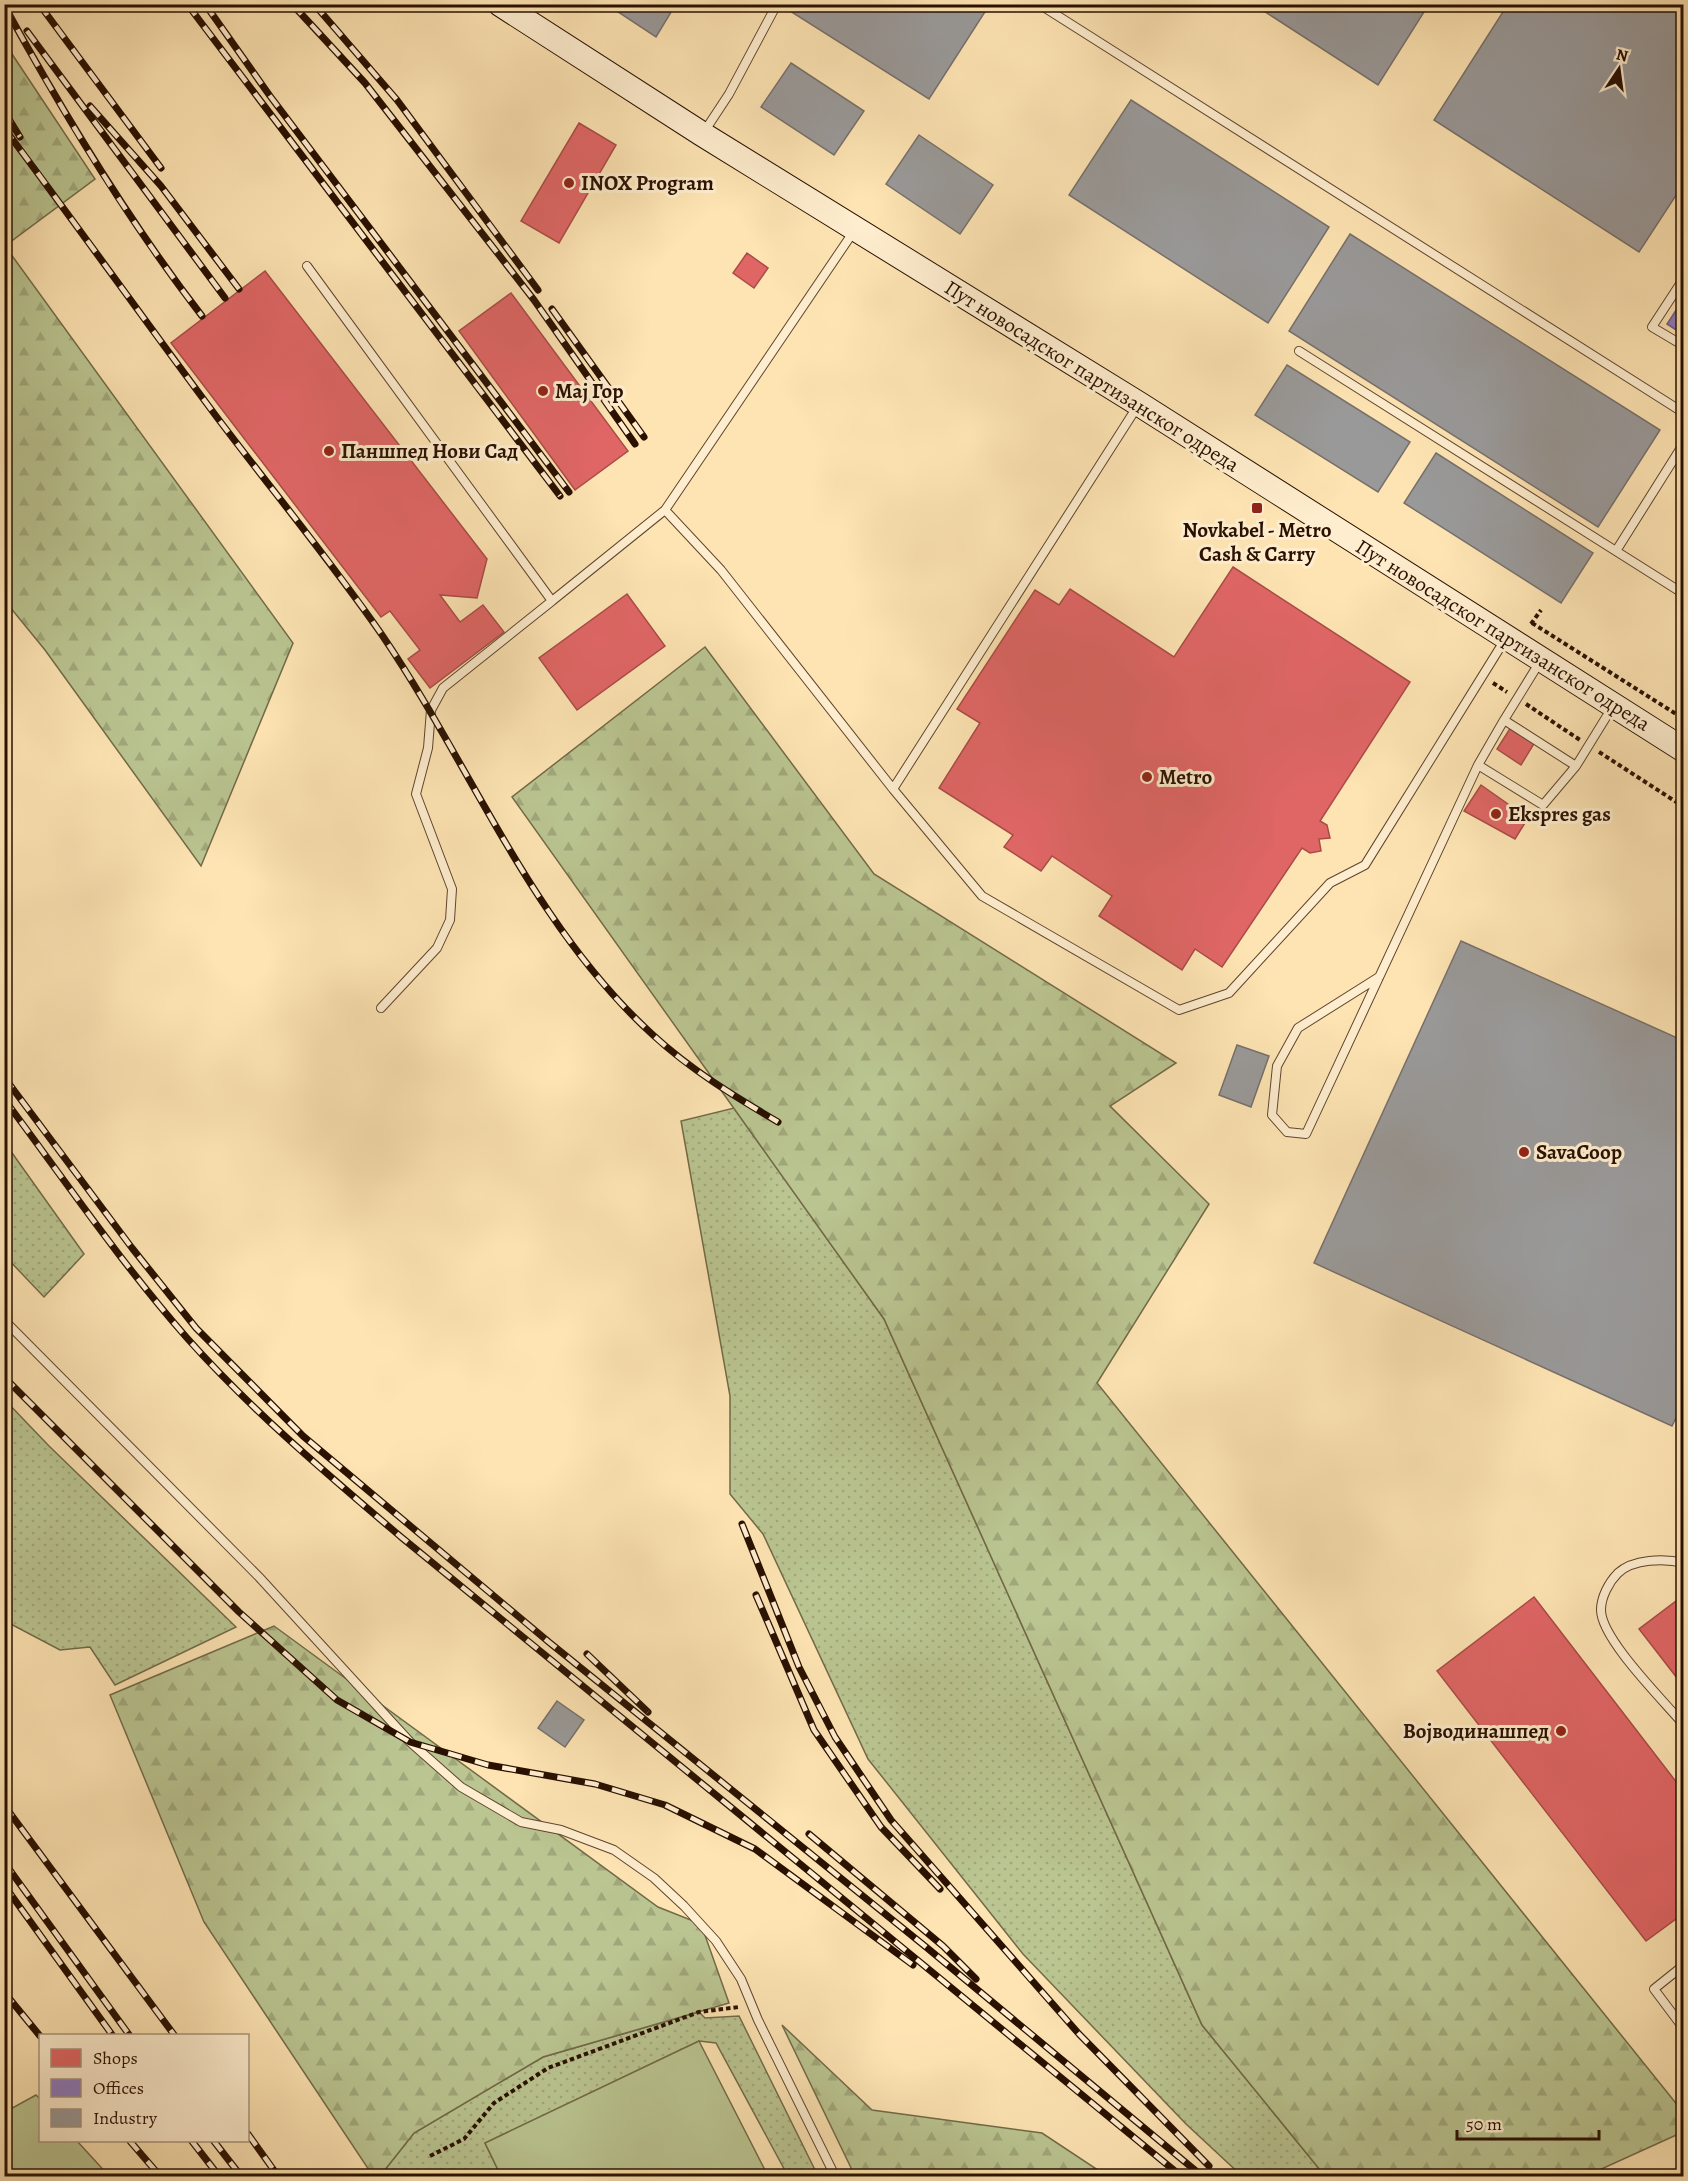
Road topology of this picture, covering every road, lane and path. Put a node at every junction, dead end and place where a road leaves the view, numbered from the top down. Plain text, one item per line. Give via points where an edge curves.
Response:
1 (500, 4) edge
2 (777, 4) edge
3 (1039, 4) edge
4 (702, 134) junction
5 (856, 230) junction
6 (307, 266) dead end
7 (1683, 278) edge
8 (1683, 346) edge
9 (1299, 351) dead end
10 (1139, 404) junction
11 (1683, 413) edge
12 (1683, 443) edge
13 (664, 510) junction
14 (1616, 551) junction
15 (1683, 594) edge
16 (552, 601) junction
17 (1532, 623) dead end
18 (1506, 637) junction
19 (1541, 659) junction
20 (1613, 705) junction
21 (1683, 719) edge
22 (1504, 720) junction
23 (1683, 750) edge
24 (1478, 765) junction
25 (1576, 766) junction
26 (893, 789) junction
27 (1379, 977) junction
28 (381, 1008) dead end
29 (4, 1320) edge
30 (1683, 1563) edge
31 (1683, 1725) edge
32 (1683, 1965) edge
33 (752, 2006) junction
34 (1683, 2029) edge
35 (430, 2156) dead end
36 (835, 2176) edge

1 - 4 street, Пут новосадског партизанског одреда
2 - 4 lane via 729,94
3 - 11 lane
4 - 5 street, Пут новосадског партизанског одреда
5 - 10 street, Пут новосадског партизанског одреда
5 - 13 lane
6 - 16 lane
7 - 8 lane via 1652,327
9 - 14 lane
10 - 18 street, Пут новосадског партизанског одреда
10 - 26 lane
12 - 14 lane
13 - 16 lane
13 - 26 lane via 721,570
14 - 15 lane
16 - 28 lane via 443,688 431,710 428,748 416,794 452,890 450,920 437,948
17 - 21 path
18 - 19 street, Пут новосадског партизанског одреда
18 - 26 lane via 1365,865 1330,883 1229,993 1179,1010 982,896
19 - 20 street, Пут новосадског партизанског одреда
19 - 22 lane
20 - 23 street, Пут новосадског партизанског одреда
20 - 25 lane
22 - 24 lane
22 - 25 lane
24 - 25 lane via 1544,805
24 - 27 lane
27 - 27 lane via 1306,1134 1287,1132 1272,1115 1277,1066 1298,1028
29 - 33 lane via 259,1577 410,1742 461,1787 520,1822 561,1830 614,1850 654,1878 716,1941 741,1979
30 - 31 lane via 1670,1560 1626,1566 1609,1582 1601,1610 1609,1636
32 - 34 lane via 1654,1989
33 - 35 path via 699,2012 548,2068 494,2103 464,2139
33 - 36 lane

